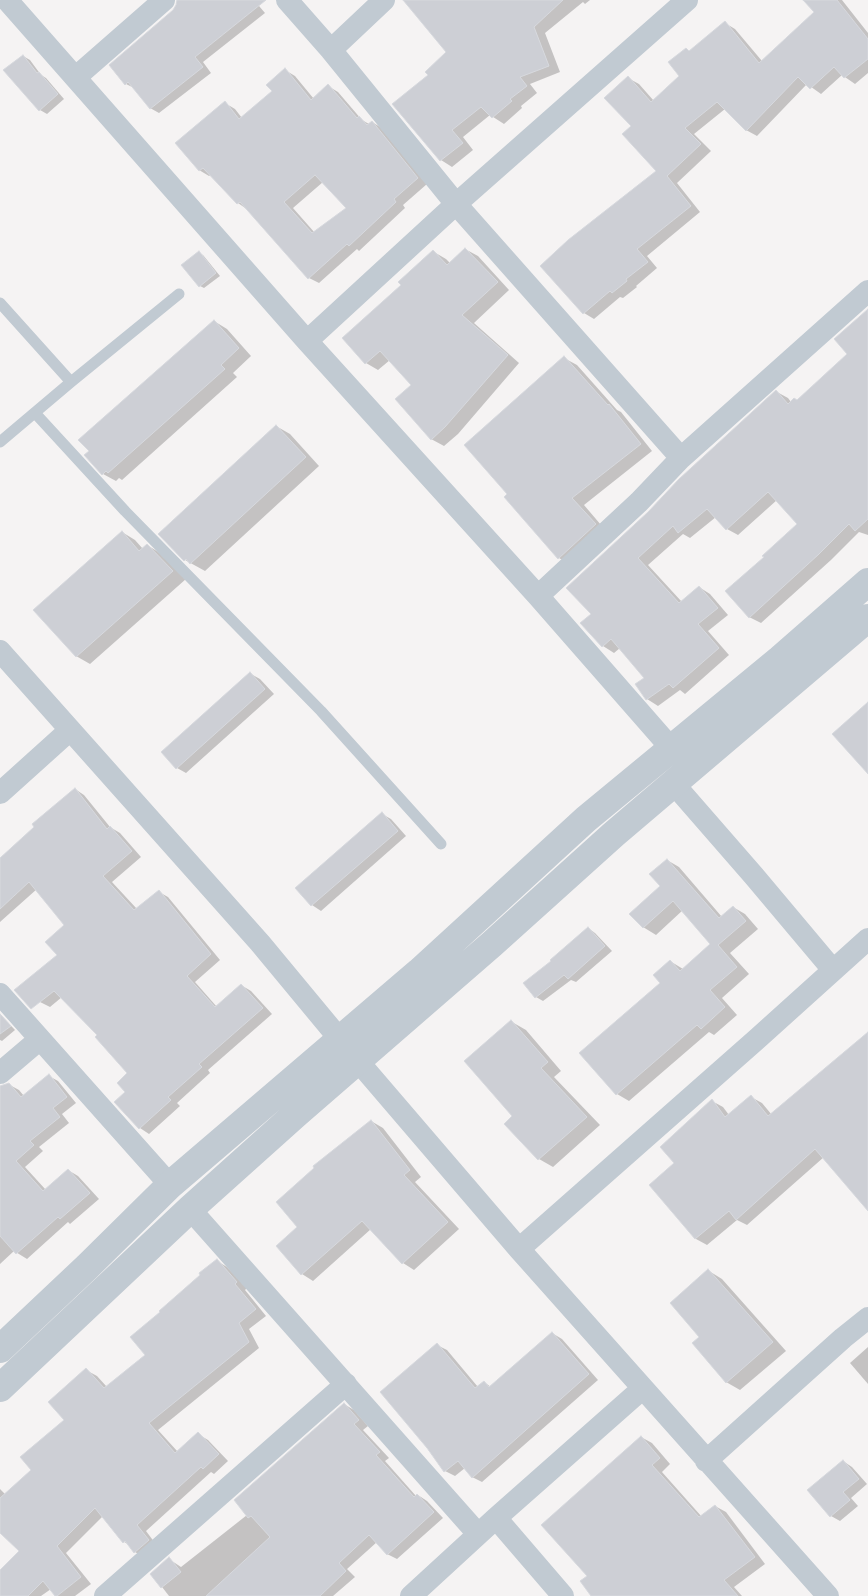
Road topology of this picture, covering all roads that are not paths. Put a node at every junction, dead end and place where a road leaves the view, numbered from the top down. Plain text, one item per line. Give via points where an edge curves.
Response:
1 (8, 0) edge
2 (164, 0) edge
3 (287, 0) edge
4 (384, 0) edge
5 (687, 0) edge
6 (331, 50) junction
7 (76, 78) junction
8 (456, 204) junction
9 (868, 291) edge
10 (179, 294) dead end
11 (0, 303) edge
12 (306, 342) junction
13 (70, 382) junction
14 (35, 413) junction
15 (0, 442) edge
16 (680, 458) junction
17 (868, 582) edge
18 (538, 596) junction
19 (868, 618) edge
20 (0, 651) edge
21 (70, 730) junction
22 (671, 748) junction
23 (673, 783) junction
24 (0, 793) edge
25 (441, 844) dead end
26 (868, 938) edge
27 (833, 970) junction
28 (0, 994) edge
29 (40, 1039) junction
30 (339, 1039) junction
31 (357, 1060) junction
32 (0, 1073) edge
33 (170, 1185) junction
34 (190, 1209) junction
35 (518, 1250) junction
36 (868, 1318) edge
37 (0, 1349) edge
38 (346, 1384) junction
39 (0, 1388) edge
40 (642, 1389) junction
41 (706, 1461) junction
42 (496, 1518) junction
43 (478, 1534) junction
44 (105, 1596) edge
45 (411, 1596) edge
46 (563, 1596) edge
47 (828, 1596) edge

1 - 7 street
2 - 7 street
3 - 6 street
4 - 6 street
5 - 8 street
6 - 8 street
7 - 12 street
8 - 12 street
8 - 16 street
9 - 16 street
10 - 13 lane
11 - 13 lane
12 - 18 street
13 - 14 lane
14 - 15 lane
14 - 25 lane via 320,711
16 - 18 street via 639,502
17 - 22 street
18 - 22 street
19 - 23 street
20 - 21 street
21 - 24 street
21 - 30 street via 260,942
22 - 30 street via 586,819 419,972
23 - 27 street
23 - 31 street
26 - 27 street
27 - 35 street
28 - 29 street
29 - 32 street
29 - 33 street
30 - 31 street
30 - 33 street
31 - 34 street
31 - 35 street
33 - 37 street
34 - 38 street
34 - 39 street
35 - 40 street
36 - 41 street
38 - 43 street
38 - 44 street
40 - 41 street
40 - 42 street
41 - 47 street
42 - 43 street
42 - 46 street
43 - 45 street

